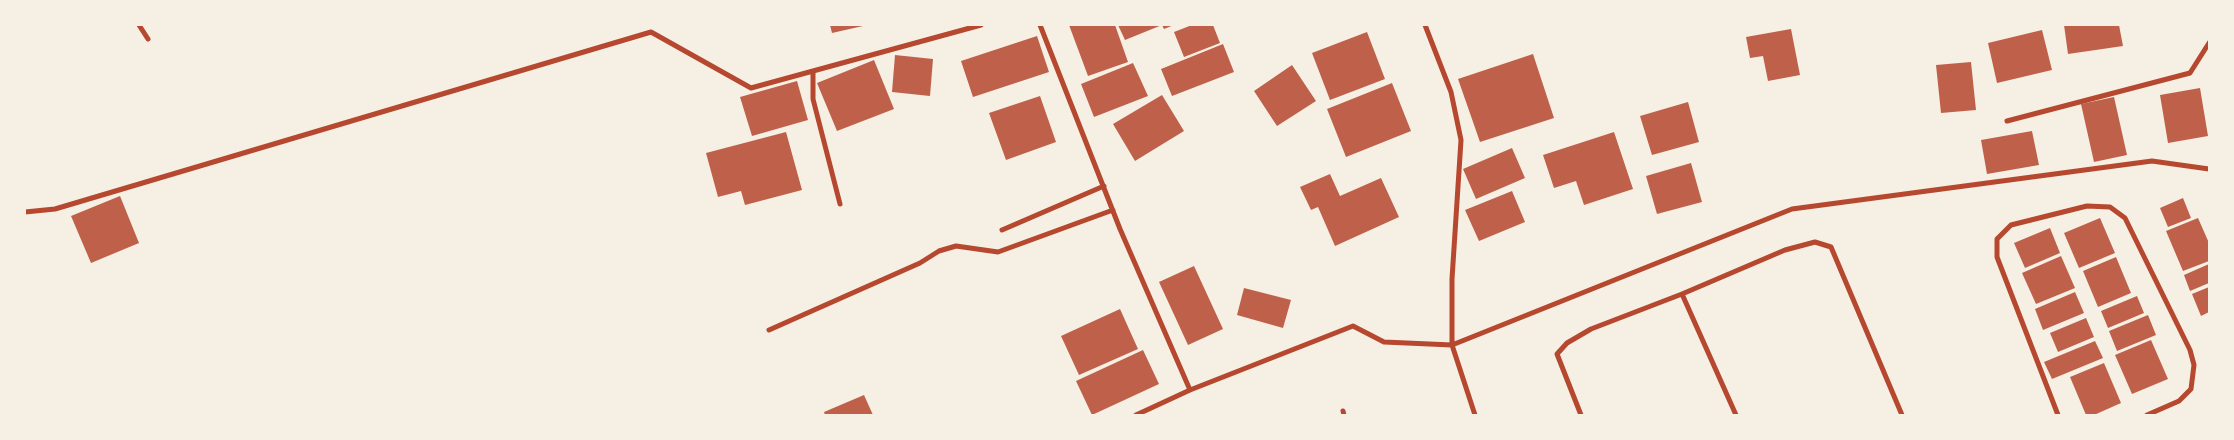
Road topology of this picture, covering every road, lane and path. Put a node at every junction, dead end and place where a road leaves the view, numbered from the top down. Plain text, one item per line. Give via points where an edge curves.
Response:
1 (139, 25) edge
2 (981, 25) edge
3 (1040, 25) edge
4 (1425, 25) edge
5 (148, 39) dead end
6 (2209, 43) edge
7 (813, 71) junction
8 (2007, 121) dead end
9 (2209, 169) edge
10 (1104, 186) junction
11 (840, 204) dead end
12 (1113, 210) junction
13 (25, 212) edge
14 (1002, 230) dead end
15 (1682, 294) junction
16 (769, 330) dead end
17 (1452, 345) junction
18 (1190, 390) junction
19 (1136, 415) edge
20 (1475, 415) edge
21 (1581, 415) edge
22 (1736, 415) edge
23 (1902, 415) edge
24 (2058, 415) edge
25 (2148, 415) edge

1 - 5 street
2 - 7 street
3 - 10 street
4 - 17 street via 1451,92 1461,140 1452,279
6 - 8 street via 2190,73
7 - 11 street via 813,99
7 - 13 street via 751,88 651,32 55,210
9 - 17 street via 2152,161 1792,209
10 - 12 street
10 - 14 street
12 - 16 street via 998,252 956,246 939,251 920,263
12 - 18 street
15 - 21 street via 1591,329 1566,343 1557,354
15 - 22 street
15 - 23 street via 1785,250 1815,242 1831,247
17 - 18 street via 1384,342 1353,326
17 - 20 street
18 - 19 street
24 - 25 street via 1997,257 1997,239 2011,225 2087,206 2110,207 2125,218 2190,350 2194,365 2191,389 2179,401

